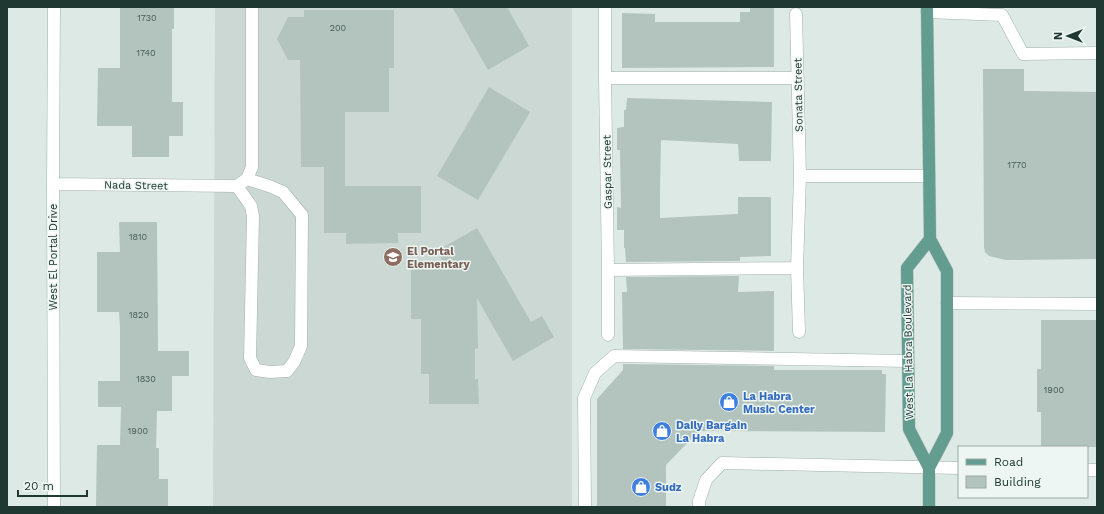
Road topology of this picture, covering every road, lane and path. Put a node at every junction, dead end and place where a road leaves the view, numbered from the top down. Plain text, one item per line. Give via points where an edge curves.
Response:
1 (54, 7) edge
2 (252, 7) edge
3 (605, 7) edge
4 (927, 9) edge
5 (1004, 11) edge
6 (796, 14) dead end
7 (1097, 53) edge
8 (605, 78) junction
9 (798, 78) junction
10 (800, 176) junction
11 (929, 176) junction
12 (242, 182) junction
13 (53, 184) junction
14 (930, 238) junction
15 (797, 268) junction
16 (608, 270) junction
17 (947, 303) junction
18 (1097, 304) edge
19 (799, 332) dead end
20 (608, 335) dead end
21 (908, 361) junction
22 (929, 468) junction
23 (958, 468) edge
24 (54, 507) edge
25 (585, 507) edge
26 (699, 507) edge
27 (929, 507) edge

1 - 13 street, West El Portal Drive
2 - 12 street via 252,167
3 - 8 street, Gaspar Street
4 - 5 street
4 - 11 main road, West La Habra Boulevard
5 - 7 street via 1023,54
6 - 9 street, Sonata Street
8 - 9 street
8 - 16 street, Gaspar Street
9 - 10 street, Sonata Street
10 - 11 street
10 - 15 street, Sonata Street
11 - 14 main road, West La Habra Boulevard
12 - 12 street, Nada Street via 253,216 250,358 256,370 287,371 301,346 302,215 283,192 269,186
12 - 13 street, Nada Street via 220,186
13 - 24 street, West El Portal Drive
14 - 17 main road, West La Habra Boulevard via 947,271
14 - 21 main road, West La Habra Boulevard via 907,268
15 - 16 street
15 - 19 street, Sonata Street
16 - 20 street, Gaspar Street
17 - 18 street
17 - 22 main road, West La Habra Boulevard via 947,433
21 - 22 main road, West La Habra Boulevard via 909,429
21 - 25 street via 614,356 595,373 584,398
22 - 23 street
22 - 26 street via 722,463 706,480
22 - 27 main road, West La Habra Boulevard

